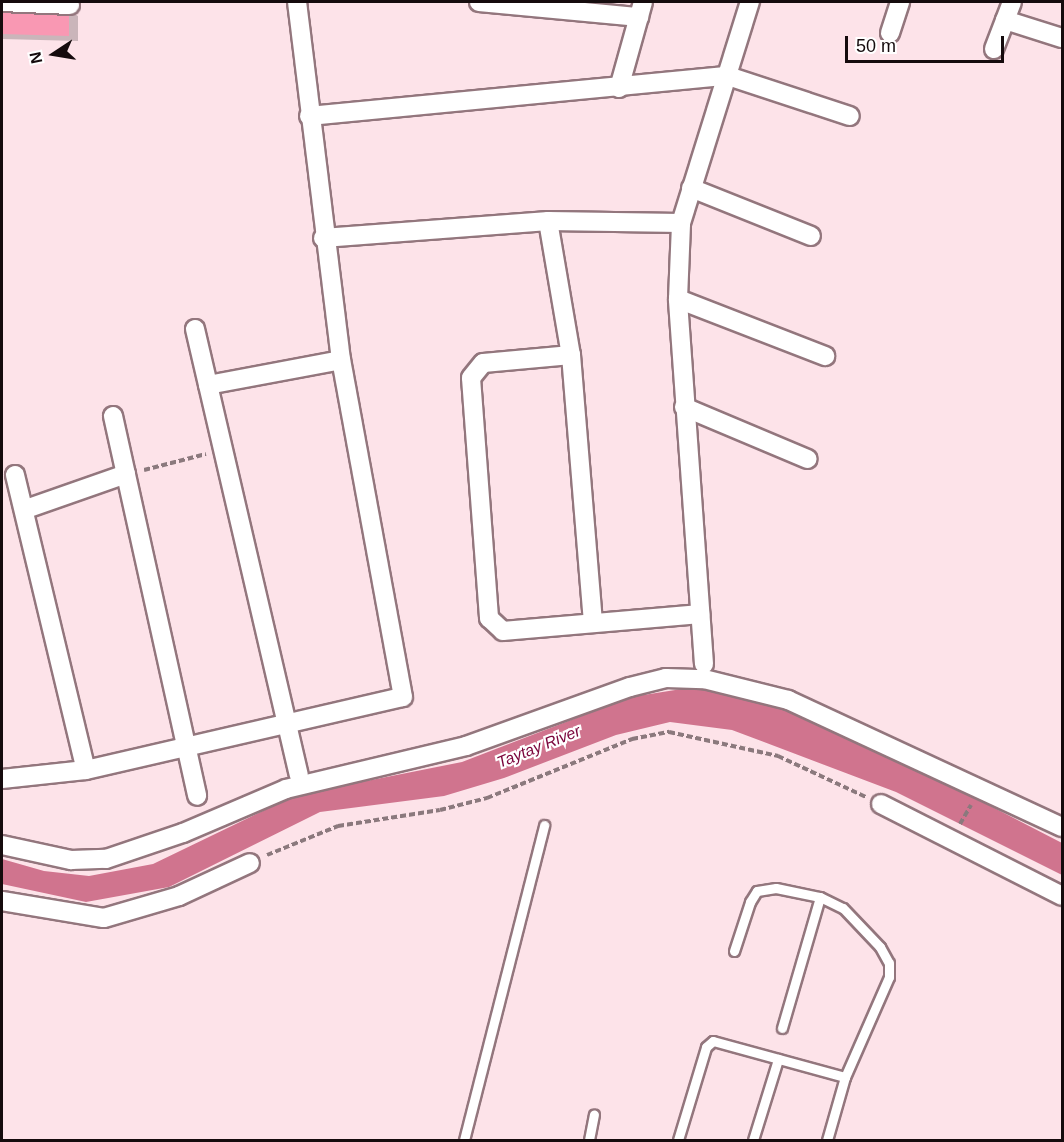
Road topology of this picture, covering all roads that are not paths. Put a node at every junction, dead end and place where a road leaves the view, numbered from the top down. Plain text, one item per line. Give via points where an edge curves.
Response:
1 (2, 2) edge
2 (297, 2) edge
3 (479, 2) edge
4 (750, 2) edge
5 (897, 2) edge
6 (1012, 2) edge
7 (70, 4) dead end
8 (641, 9) edge
9 (1005, 20) junction
10 (890, 33) dead end
11 (1062, 38) edge
12 (994, 49) dead end
13 (728, 76) junction
14 (619, 88) junction
15 (309, 116) junction
16 (850, 116) dead end
17 (691, 188) junction
18 (548, 221) junction
19 (681, 223) junction
20 (810, 236) dead end
21 (323, 238) junction
22 (678, 299) junction
23 (195, 328) dead end
24 (571, 355) junction
25 (825, 356) dead end
26 (341, 360) junction
27 (208, 385) junction
28 (684, 407) junction
29 (113, 416) dead end
30 (808, 459) dead end
31 (126, 474) junction
32 (15, 475) dead end
33 (26, 509) junction
34 (700, 614) junction
35 (593, 623) junction
36 (704, 664) dead end
37 (287, 723) junction
38 (186, 745) junction
39 (86, 770) junction
40 (298, 776) dead end
41 (2, 779) edge
42 (197, 796) dead end
43 (881, 804) road end
44 (544, 825) dead end
45 (1062, 827) edge
46 (2, 845) edge
47 (250, 863) road end
48 (1062, 896) edge
49 (820, 897) junction
50 (2, 901) edge
51 (734, 951) dead end
52 (782, 1028) dead end
53 (778, 1059) junction
54 (845, 1077) junction
55 (594, 1114) dead end
56 (464, 1140) edge
57 (589, 1140) edge
58 (678, 1140) edge
59 (753, 1140) edge
60 (827, 1140) edge

1 - 7 street
2 - 15 street
3 - 8 street
4 - 13 street
5 - 10 street
6 - 9 street
8 - 14 street
9 - 11 street
9 - 12 street
13 - 14 street
13 - 16 street
13 - 17 street
14 - 15 street
15 - 21 street
17 - 19 street
17 - 20 street
18 - 19 street
18 - 21 street
18 - 24 street
19 - 22 street
21 - 26 street
22 - 25 street
22 - 28 street
23 - 27 street
24 - 35 street
24 - 35 street via 483,363 471,378 489,618 503,631
26 - 27 street
26 - 37 street via 403,697
27 - 37 street
28 - 30 street
28 - 34 street
29 - 31 street
31 - 33 street
31 - 38 street
32 - 33 street
33 - 39 street
34 - 35 street
34 - 36 street
37 - 38 street
37 - 40 street
38 - 39 street
38 - 42 street
39 - 41 street
43 - 48 street
44 - 56 lane
45 - 46 street via 788,700 704,679 666,678 630,687 466,746 286,789 183,833 106,860 72,860
47 - 50 street via 179,896 104,918
49 - 51 lane via 776,888 757,891
49 - 52 lane
49 - 54 lane via 843,908 880,947 889,963 889,977
53 - 54 lane
53 - 58 lane via 713,1041 706,1047
53 - 59 lane
54 - 60 lane
55 - 57 lane

